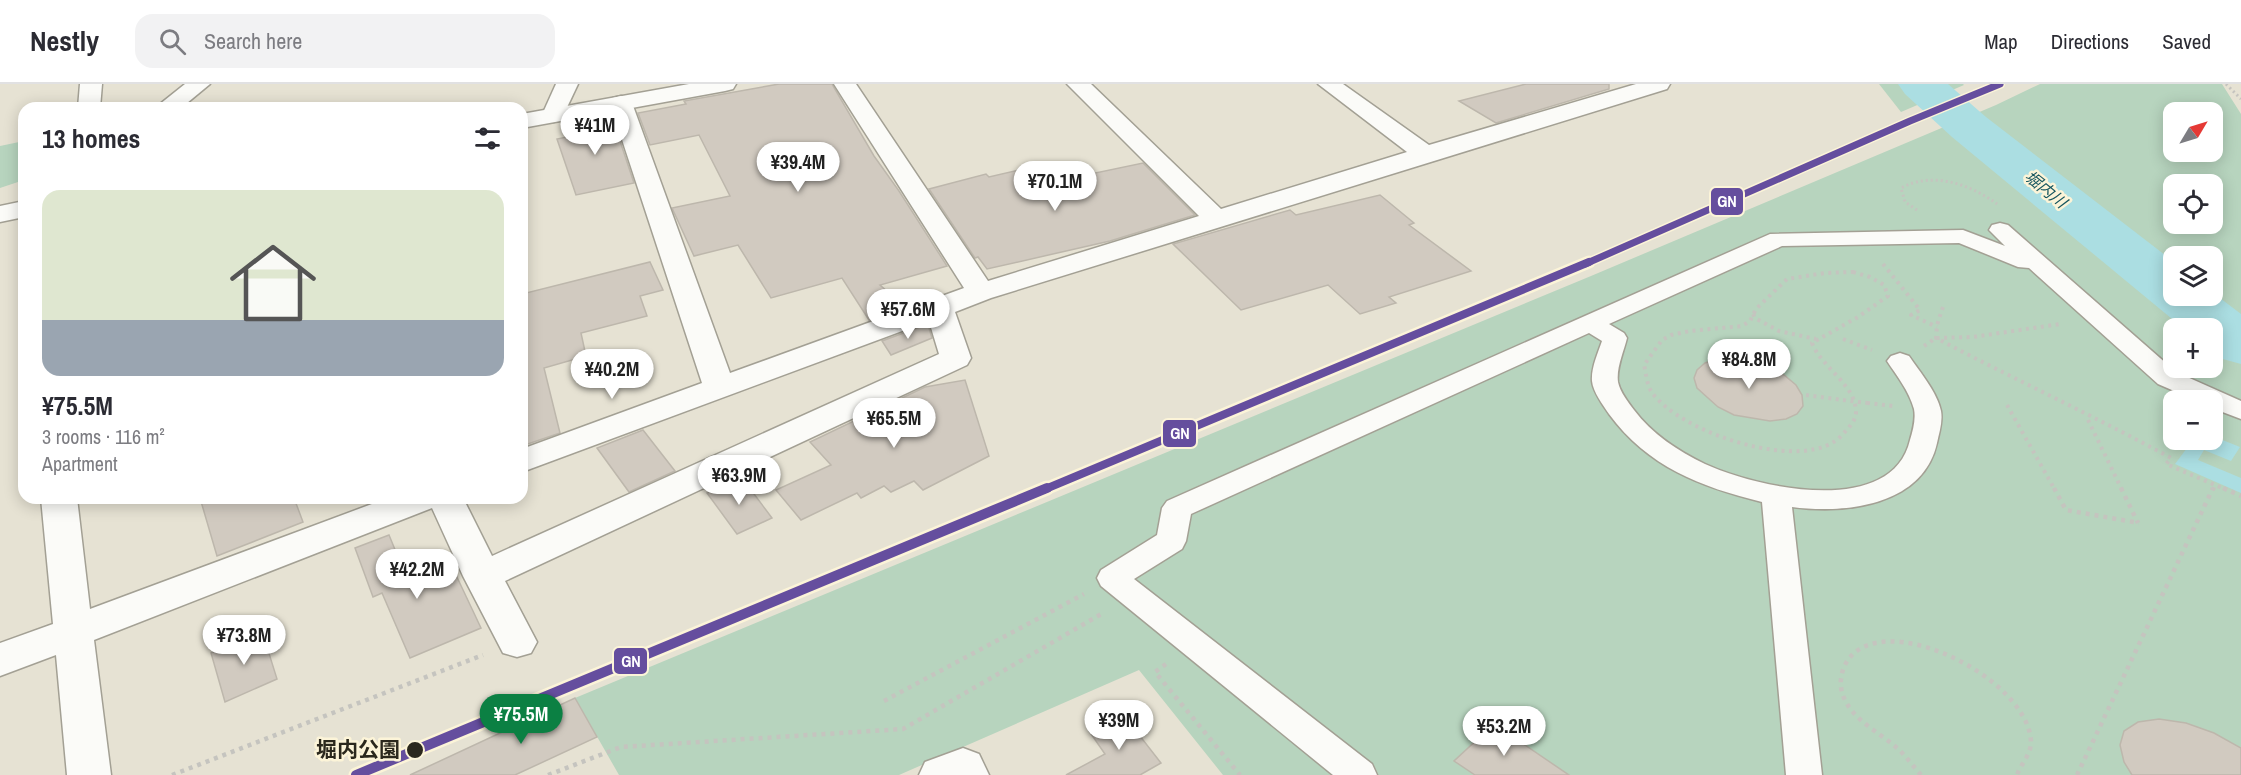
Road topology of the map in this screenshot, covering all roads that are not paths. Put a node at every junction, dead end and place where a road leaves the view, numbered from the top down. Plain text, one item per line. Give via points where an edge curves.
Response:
1 (91, 84) edge
2 (199, 84) edge
3 (567, 84) edge
4 (725, 84) edge
5 (845, 84) edge
6 (1078, 84) edge
7 (1329, 84) edge
8 (1600, 84) edge
9 (1659, 84) edge
10 (1622, 96) junction
11 (90, 102) edge
12 (174, 102) edge
13 (621, 103) junction
14 (553, 115) junction
15 (528, 120) edge
16 (1425, 154) junction
17 (18, 211) edge
18 (0, 214) edge
19 (1217, 219) junction
20 (2000, 230) road end
21 (2044, 270) junction
22 (981, 292) junction
23 (938, 306) junction
24 (1592, 324) junction
25 (1900, 361) road end
26 (719, 386) junction
27 (2241, 411) edge
28 (528, 459) edge
29 (1776, 496) junction
30 (60, 504) edge
31 (398, 504) edge
32 (448, 504) edge
33 (482, 576) junction
34 (74, 632) junction
35 (517, 642) road end
36 (0, 660) edge
37 (89, 775) edge
38 (941, 775) edge
39 (967, 775) edge
40 (1359, 775) edge
41 (1804, 775) edge

1 - 11 street
2 - 12 street
3 - 14 street
4 - 13 street
5 - 22 street
6 - 19 street
7 - 16 street
8 - 10 street
9 - 10 street
10 - 16 street
13 - 14 street
13 - 26 street
14 - 15 street
16 - 19 street
17 - 18 street
19 - 22 street
20 - 21 street
21 - 24 street via 1961,237 1778,239
21 - 27 street via 2167,378
22 - 23 street
23 - 26 street
23 - 33 street via 956,358
24 - 29 street via 1615,338 1605,383 1622,416 1653,445 1700,473
24 - 40 street via 1177,508 1171,542 1112,578
25 - 29 street via 1926,407 1928,417 1920,461 1899,483 1862,498 1815,501
26 - 28 street
29 - 41 street
30 - 34 street
31 - 34 street
32 - 33 street
33 - 35 street
34 - 36 street
34 - 37 street
38 - 39 street via 963,767

